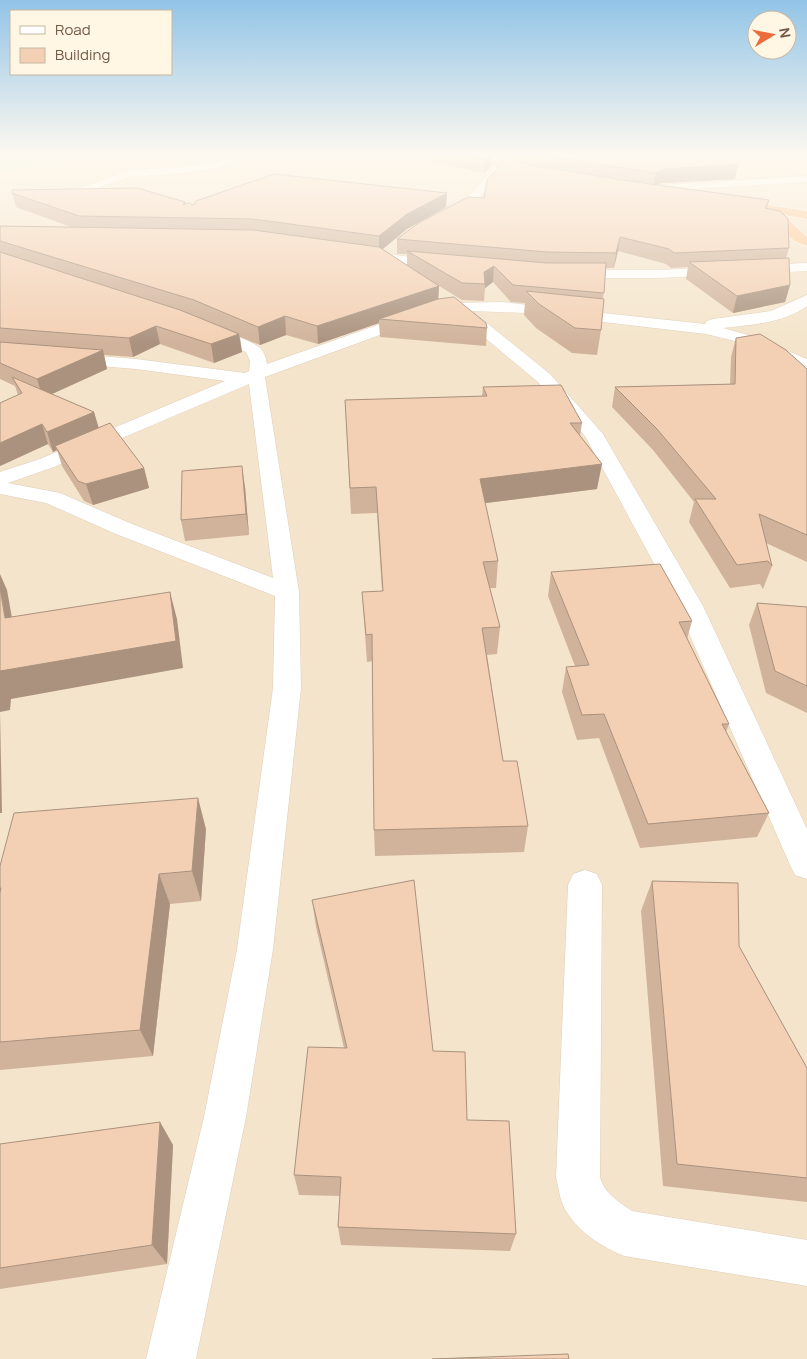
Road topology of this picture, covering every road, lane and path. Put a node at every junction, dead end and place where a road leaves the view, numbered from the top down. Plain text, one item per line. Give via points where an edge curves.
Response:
1 (436, 218) edge
2 (780, 218) edge
3 (431, 221) edge
4 (807, 226) edge
5 (795, 233) junction
6 (807, 242) edge
7 (389, 252) junction
8 (349, 253) edge
9 (454, 266) edge
10 (807, 267) edge
11 (554, 273) edge
12 (807, 299) edge
13 (456, 306) junction
14 (190, 323) edge
15 (683, 327) junction
16 (0, 353) edge
17 (807, 366) edge
18 (252, 376) junction
19 (0, 479) edge
20 (0, 488) edge
21 (287, 592) junction
22 (807, 865) edge
23 (585, 885) dead end
24 (807, 1262) edge
25 (171, 1359) edge

1 - 3 street
2 - 5 highway
4 - 5 highway
5 - 6 highway
7 - 8 street
7 - 9 street
7 - 13 street via 427,288
10 - 11 street via 659,274
12 - 15 street via 786,310 753,319
13 - 15 street via 497,307
13 - 18 street via 434,310
13 - 22 street via 544,378 593,434 690,606
14 - 18 street via 252,349 259,362
15 - 17 street via 733,334
16 - 18 street
18 - 19 street via 47,463
18 - 21 street
20 - 21 street via 52,498 124,530
21 - 25 street via 287,688 255,949 225,1117
23 - 24 street via 578,1177 582,1198 624,1233

